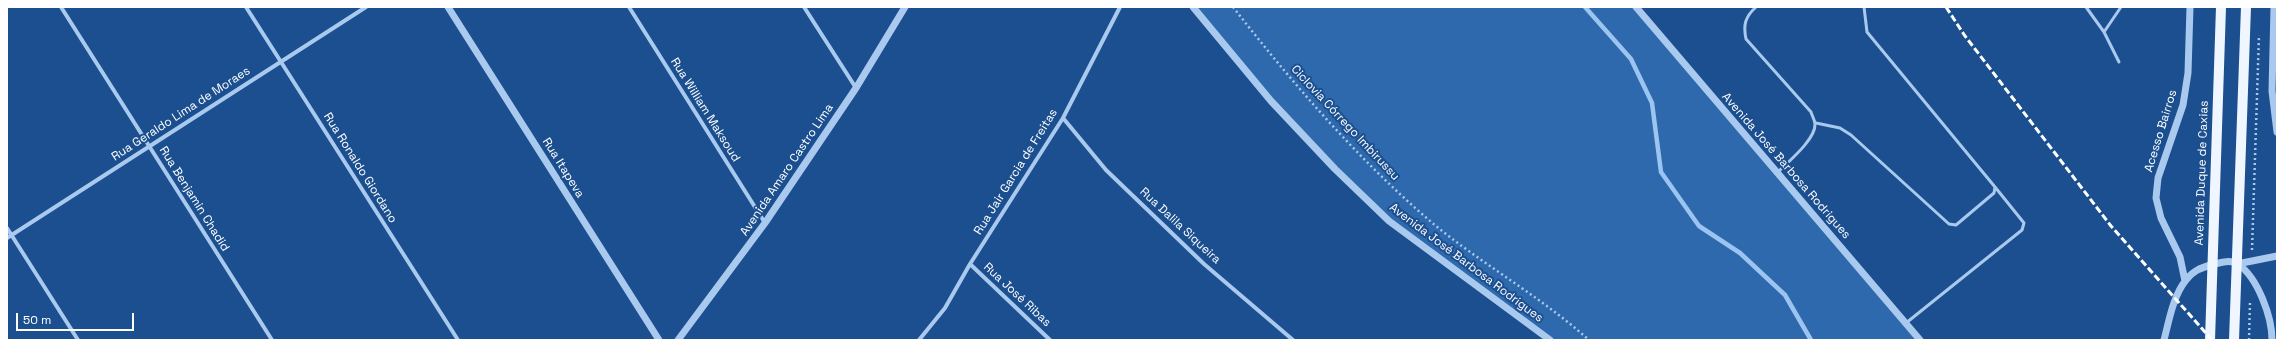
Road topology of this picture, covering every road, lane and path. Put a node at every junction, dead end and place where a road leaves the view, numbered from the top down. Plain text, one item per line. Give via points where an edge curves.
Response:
1 (61, 7) edge
2 (246, 7) edge
3 (366, 7) edge
4 (448, 7) edge
5 (629, 7) edge
6 (804, 7) edge
7 (905, 7) edge
8 (1120, 7) edge
9 (1193, 7) edge
10 (1233, 7) edge
11 (1636, 7) edge
12 (1756, 7) edge
13 (1864, 7) edge
14 (2086, 7) edge
15 (2121, 7) edge
16 (2190, 7) edge
17 (2221, 7) edge
18 (2246, 7) edge
19 (2274, 7) edge
20 (2260, 31) dead end
21 (2104, 32) junction
22 (281, 62) junction
23 (2119, 62) dead end
24 (856, 88) junction
25 (1063, 118) junction
26 (1816, 122) junction
27 (2277, 132) edge
28 (149, 146) junction
29 (1777, 173) junction
30 (1995, 187) junction
31 (765, 223) junction
32 (7, 228) edge
33 (9, 236) edge
34 (2252, 253) dead end
35 (2277, 256) edge
36 (970, 264) junction
37 (2237, 264) junction
38 (2185, 281) junction
39 (2250, 300) dead end
40 (1906, 323) junction
41 (1546, 339) edge
42 (78, 340) edge
43 (272, 340) edge
44 (458, 340) edge
45 (659, 340) edge
46 (678, 340) edge
47 (918, 340) edge
48 (1050, 340) edge
49 (1293, 340) edge
50 (1589, 340) edge
51 (1920, 340) edge
52 (2164, 340) edge
53 (2210, 340) edge
54 (2234, 340) edge
55 (2249, 340) edge
56 (2272, 340) edge

1 - 28 street, Rua Benjamin Chadid
2 - 22 street, Rua Ronaldo Giordano
3 - 22 street, Rua Geraldo Lima de Moraes
4 - 45 street, Rua Itapeva
5 - 31 street, Rua William Maksoud
6 - 24 street
7 - 24 street, Avenida Amaro Castro Lima
8 - 25 street, Rua Jair Garcia de Freitas
9 - 41 street, Avenida José Barbosa Rodrigues via 1271,101 1335,169 1389,220
10 - 50 path, Ciclovia Córrego Imbirussu via 1274,60 1372,169 1437,227 1536,297
11 - 29 street, Avenida José Barbosa Rodrigues
12 - 26 lane via 1748,14 1743,28 1746,39 1811,112
13 - 30 lane via 1867,32
14 - 21 lane
15 - 21 lane
16 - 38 street, Acesso Bairros via 2188,73 2183,105 2158,178 2156,198 2161,218 2180,257
17 - 53 main road, Avenida Duque de Caxias
18 - 54 main road
19 - 27 street via 2272,91
20 - 34 path
21 - 23 lane
22 - 28 street, Rua Geraldo Lima de Moraes
22 - 44 street, Rua Ronaldo Giordano
24 - 31 street, Avenida Amaro Castro Lima
25 - 36 street, Rua Jair Garcia de Freitas
25 - 49 street, Rua Dalila Siqueira via 1111,175 1204,264
26 - 29 lane via 1814,132 1808,141
26 - 30 lane via 1840,128 1851,135 1950,224 1956,225 1994,192
28 - 33 street, Rua Geraldo Lima de Moraes
28 - 43 street, Rua Benjamin Chadid
29 - 40 street, Avenida José Barbosa Rodrigues
30 - 40 lane via 2024,223 2022,230
31 - 46 street, Avenida Amaro Castro Lima
32 - 33 street
33 - 42 street
35 - 37 street
36 - 47 street, Rua Jair Garcia de Freitas via 946,308
36 - 48 street, Rua José Ribas
37 - 38 street via 2225,261 2198,268
37 - 56 street via 2254,283 2268,313
38 - 52 street via 2176,300
39 - 55 path
40 - 51 street, Avenida José Barbosa Rodrigues

